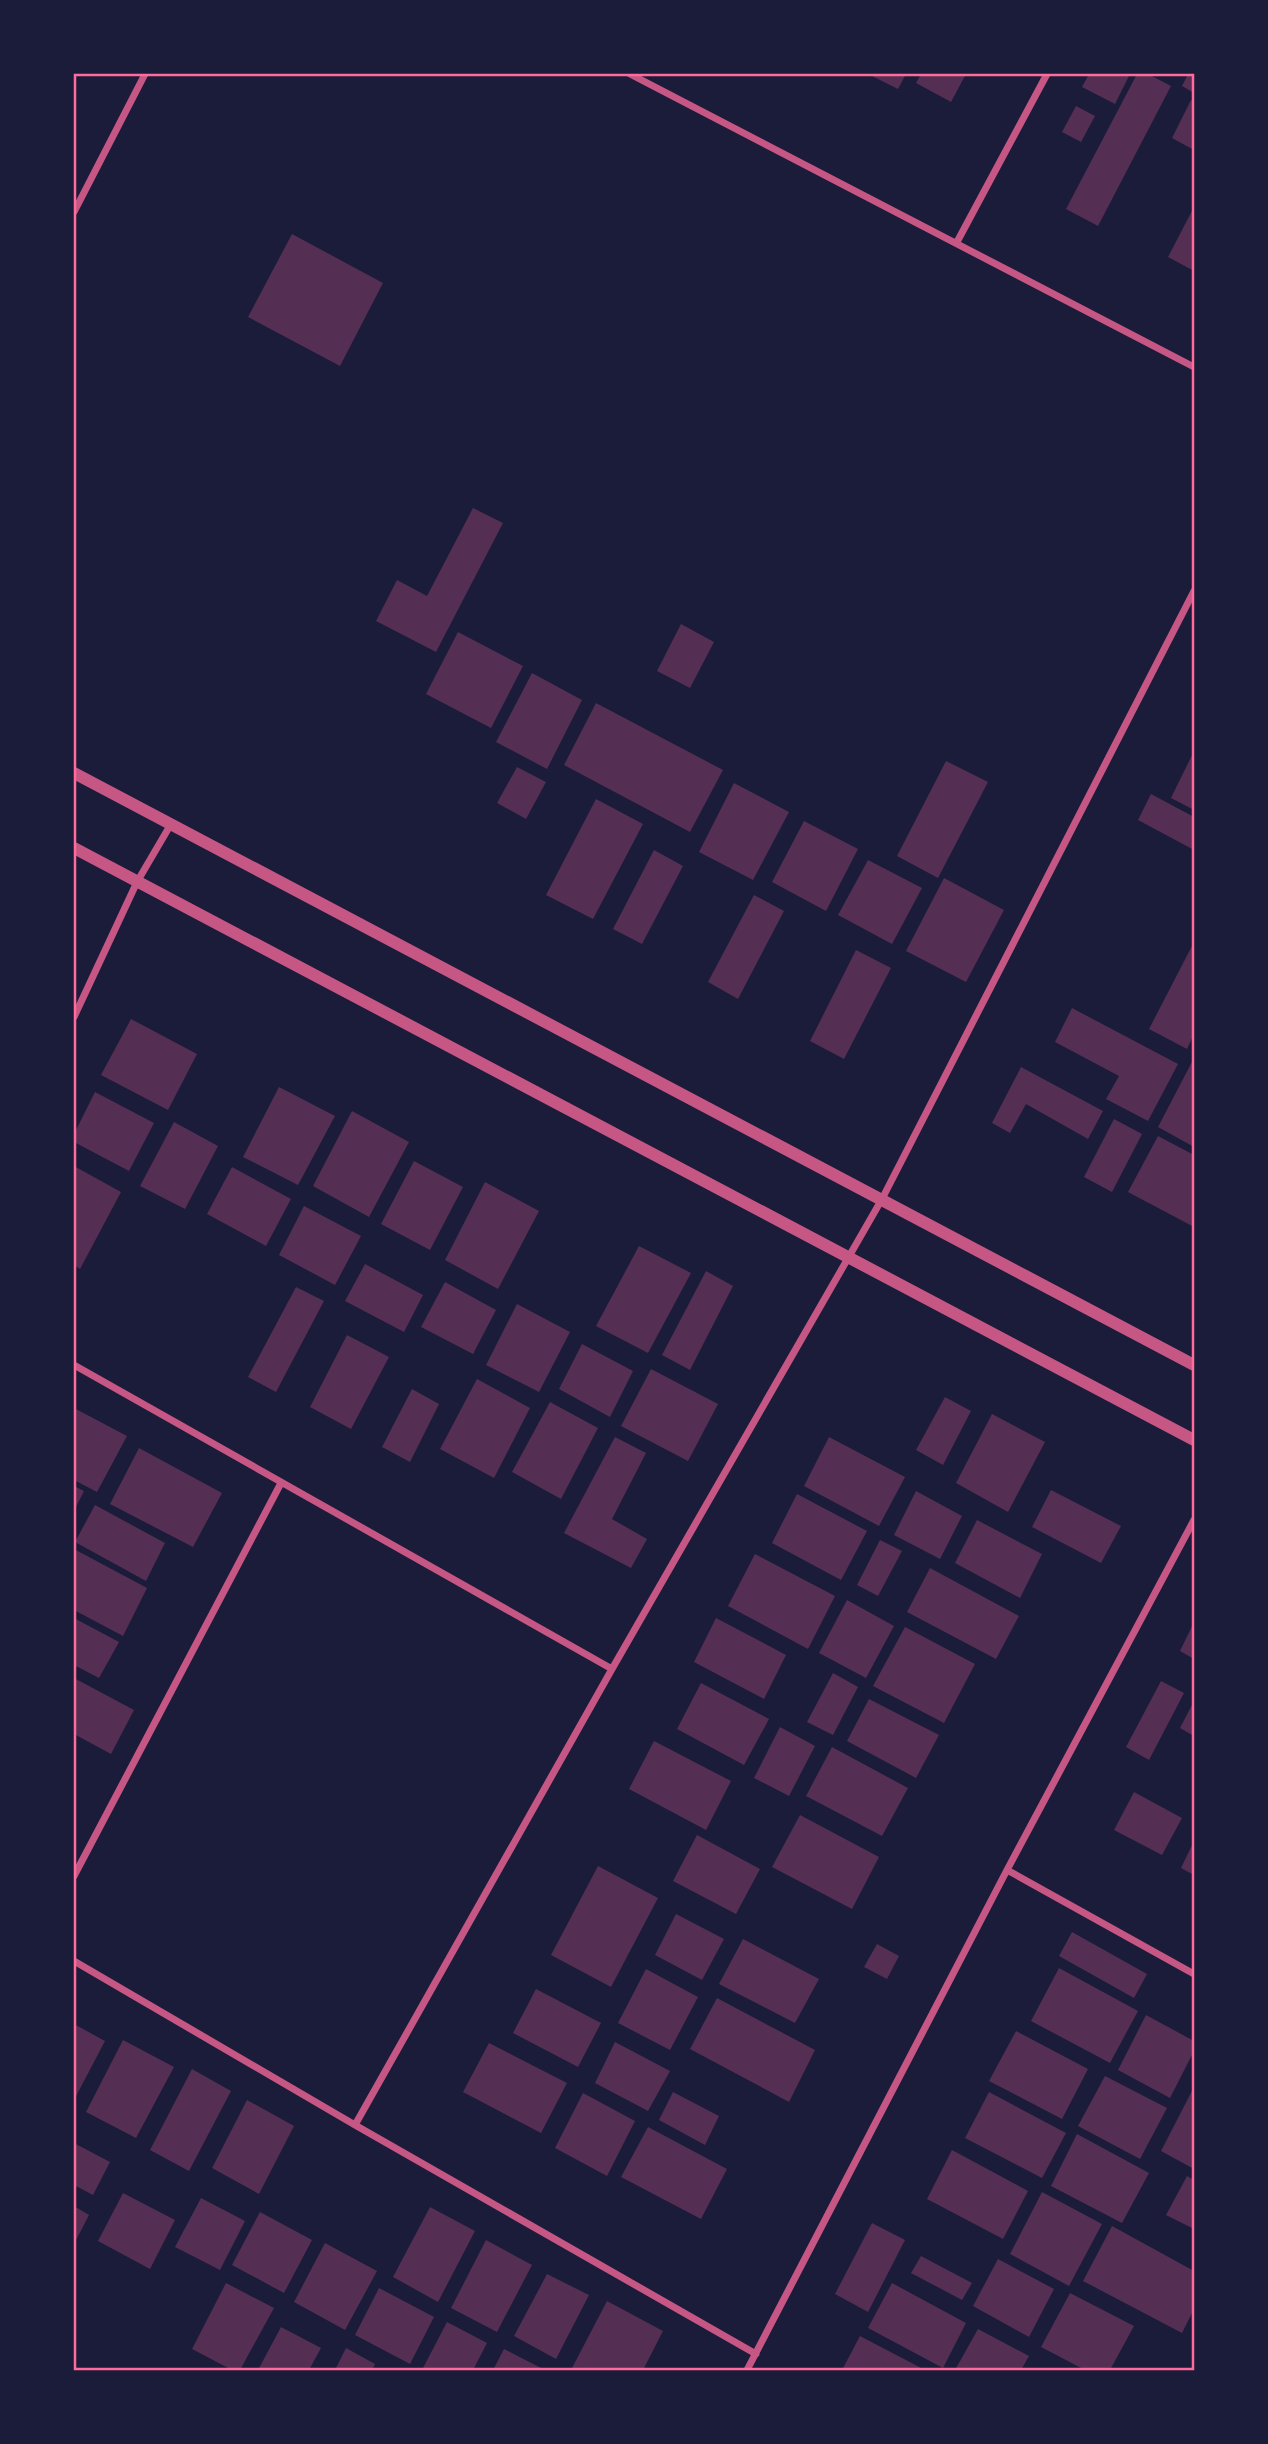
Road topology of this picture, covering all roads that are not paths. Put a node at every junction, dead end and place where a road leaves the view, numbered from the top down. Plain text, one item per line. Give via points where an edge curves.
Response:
1 (145, 74) edge
2 (630, 74) edge
3 (1046, 74) edge
4 (74, 212) edge
5 (957, 242) junction
6 (1195, 367) edge
7 (1195, 590) edge
8 (74, 773) edge
9 (171, 824) junction
10 (74, 848) edge
11 (137, 882) junction
12 (74, 1017) edge
13 (882, 1199) junction
14 (849, 1258) junction
15 (74, 1365) edge
16 (1195, 1365) edge
17 (1195, 1440) edge
18 (281, 1483) junction
19 (1195, 1520) edge
20 (612, 1670) junction
21 (1007, 1870) junction
22 (74, 1876) edge
23 (74, 1961) edge
24 (1195, 1974) edge
25 (355, 2125) junction
26 (756, 2354) junction
27 (747, 2371) edge

1 - 4 street
2 - 5 street
3 - 5 street
5 - 6 street
7 - 13 street
8 - 9 street
9 - 11 street
9 - 13 street
10 - 11 street
11 - 12 street
11 - 14 street
13 - 14 street
13 - 16 street
14 - 17 street
14 - 20 street
15 - 18 street
18 - 20 street
18 - 22 street
19 - 21 street
20 - 25 street
21 - 24 street
21 - 26 street
23 - 25 street
25 - 26 street
26 - 27 street

